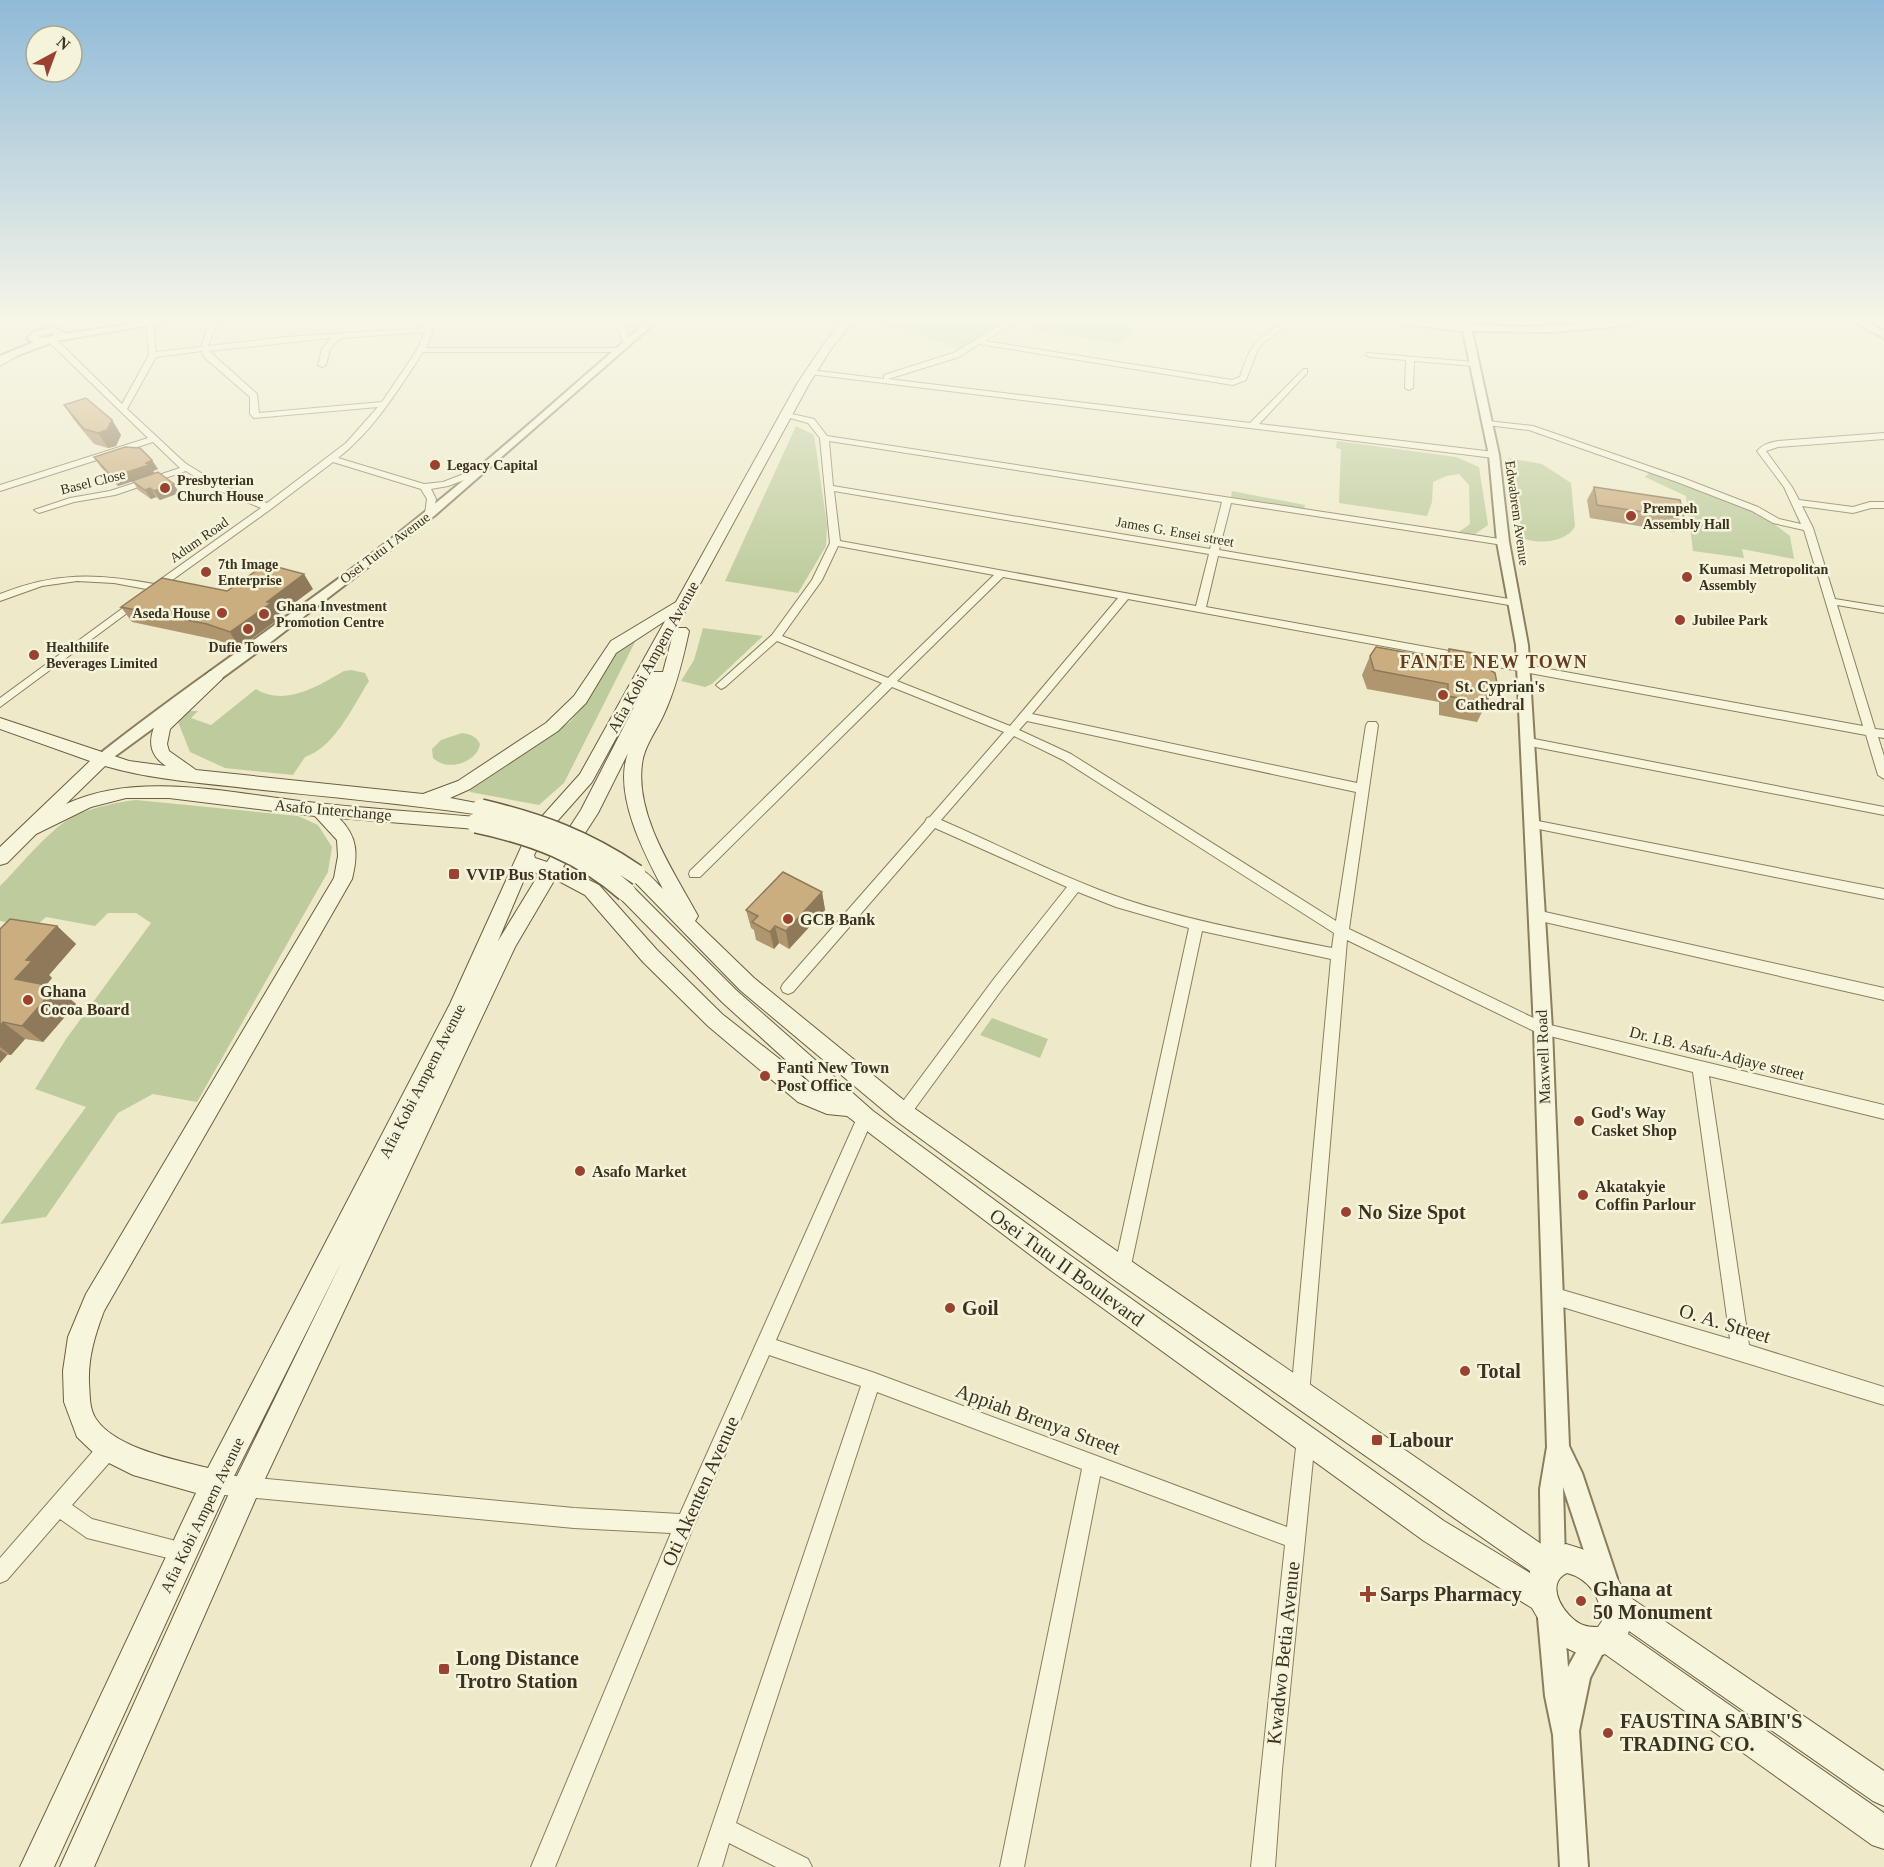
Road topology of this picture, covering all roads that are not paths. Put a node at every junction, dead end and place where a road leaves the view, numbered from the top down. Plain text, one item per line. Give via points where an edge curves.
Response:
1 (254, 408) edge
2 (344, 408) edge
3 (381, 408) edge
4 (550, 408) edge
5 (795, 408) edge
6 (1109, 408) edge
7 (1269, 408) edge
8 (1484, 408) edge
9 (123, 409) edge
10 (791, 415) junction
11 (1487, 423) junction
12 (1252, 426) junction
13 (1884, 436) edge
14 (824, 438) junction
15 (153, 439) junction
16 (1494, 455) junction
17 (333, 459) junction
18 (188, 468) junction
19 (477, 472) junction
20 (424, 487) junction
21 (0, 488) edge
22 (830, 488) junction
23 (1227, 500) junction
24 (1796, 502) junction
25 (1884, 506) edge
26 (268, 507) junction
27 (39, 510) dead end
28 (430, 514) junction
29 (1808, 528) junction
30 (1503, 542) junction
31 (835, 543) junction
32 (1214, 552) junction
33 (1000, 574) junction
34 (156, 587) junction
35 (1125, 596) junction
36 (0, 598) edge
37 (1829, 601) junction
38 (684, 603) junction
39 (1515, 603) junction
40 (1200, 609) junction
41 (1884, 610) edge
42 (681, 631) junction
43 (776, 637) junction
44 (1523, 668) junction
45 (216, 675) junction
46 (891, 683) junction
47 (721, 685) dead end
48 (0, 703) edge
49 (1023, 716) junction
50 (0, 723) edge
51 (1372, 725) dead end
52 (1012, 731) junction
53 (1871, 732) junction
54 (1884, 734) edge
55 (1529, 742) junction
56 (102, 759) junction
57 (1884, 775) edge
58 (201, 777) junction
59 (1364, 789) junction
60 (421, 800) junction
61 (320, 810) junction
62 (1884, 811) edge
63 (932, 821) junction
64 (1533, 824) junction
65 (30, 829) junction
66 (525, 855) junction
67 (0, 858) edge
68 (553, 870) junction
69 (636, 874) joint
70 (695, 874) dead end
71 (1075, 886) junction
72 (626, 892) joint
73 (1884, 894) edge
74 (1536, 915) junction
75 (1197, 924) junction
76 (1343, 932) junction
77 (700, 936) junction
78 (1338, 956) junction
79 (788, 988) dead end
80 (738, 990) junction
81 (1884, 994) edge
82 (1543, 1029) junction
83 (1700, 1068) junction
84 (858, 1112) junction
85 (1884, 1112) edge
86 (903, 1113) junction
87 (1122, 1270) junction
88 (1552, 1296) junction
89 (764, 1345) junction
90 (1741, 1351) junction
91 (872, 1381) junction
92 (1300, 1395) junction
93 (1884, 1396) edge
94 (1306, 1439) junction
95 (1558, 1446) junction
96 (109, 1448) junction
97 (1093, 1463) junction
98 (215, 1484) junction
99 (246, 1488) junction
100 (60, 1507) junction
101 (685, 1524) junction
102 (1294, 1539) junction
103 (183, 1552) junction
104 (1551, 1563) junction
105 (0, 1573) edge
106 (1612, 1596) junction
107 (1546, 1606) junction
108 (1602, 1640) junction
109 (1566, 1735) junction
110 (1884, 1790) edge
111 (723, 1828) junction
112 (1884, 1833) edge
113 (37, 1867) edge
114 (77, 1867) edge
115 (543, 1867) edge
116 (710, 1867) edge
117 (800, 1867) edge
118 (1012, 1867) edge
119 (1263, 1867) edge
120 (1574, 1867) edge

1 - 2 street via 257,417
3 - 17 street, Adum Road
4 - 19 street, Osei Tutu I Avenue
5 - 10 main road, Afia Kobi Ampem Avenue
6 - 12 street
7 - 12 street
8 - 11 street, Edwabrem Avenue
9 - 15 street
10 - 14 street via 814,424
10 - 38 main road, Afia Kobi Ampem Avenue
10 - 42 main road, Afia Kobi Ampem Avenue
11 - 16 street, Edwabrem Avenue
11 - 29 street via 1530,428 1690,484 1782,523
12 - 16 street
13 - 24 street via 1762,448
14 - 22 street
14 - 23 street
15 - 18 street
15 - 21 street
16 - 30 street, Edwabrem Avenue
17 - 20 street
17 - 26 street, Adum Road
18 - 26 street via 216,486
18 - 27 street, Basel Close via 112,493
19 - 20 street
19 - 28 street, Osei Tutu I Avenue
20 - 28 street via 433,496
22 - 31 street
22 - 32 street, James G. Ensei street
23 - 30 street
23 - 32 street
24 - 25 street via 1853,510 1873,504
24 - 29 street
26 - 34 street, Adum Road
28 - 45 street, Osei Tutu I Avenue
29 - 37 street
30 - 39 street, Edwabrem Avenue
31 - 33 street
31 - 43 street via 814,584
32 - 39 street, James G. Ensei street
32 - 40 street
33 - 35 street
33 - 46 street
34 - 36 street via 125,581 61,578
34 - 48 street, Adum Road
35 - 40 street
35 - 49 street
37 - 41 street
37 - 53 street
38 - 60 main road via 616,644 580,699 552,727 449,792
38 - 66 main road, Afia Kobi Ampem Avenue via 586,778 537,832
39 - 44 street, Edwabrem Avenue
40 - 44 street
42 - 68 main road, Afia Kobi Ampem Avenue via 590,813
42 - 77 main road via 672,671 633,763 633,784 638,814 675,894
43 - 46 street, Dr. I.B. Asafu-Adjaye street
43 - 47 street
44 - 53 street
44 - 55 street, Maxwell Road
45 - 56 street, Osei Tutu I Avenue
45 - 58 main road via 162,727 158,739 158,749 167,759
46 - 52 street, Dr. I.B. Asafu-Adjaye street
46 - 70 street
49 - 52 street
49 - 59 street
50 - 56 main road, Asafo Interchange
51 - 59 street
52 - 63 street
52 - 76 street, Dr. I.B. Asafu-Adjaye street via 1067,757
53 - 54 street
53 - 57 street
55 - 62 street
55 - 64 street, Maxwell Road
56 - 58 main road, Asafo Interchange
56 - 65 main road, Osei Tutu I Avenue
58 - 60 main road, Asafo Interchange
59 - 76 street
60 - 69 main road, Asafo Interchange, bridge via 533,821 571,834
61 - 65 main road, Asafo Interchange via 169,792 126,792 86,802
61 - 72 main road, Asafo Interchange, bridge via 448,819 499,828 579,856 605,872
61 - 96 main road via 342,831 348,845 343,879 95,1303 81,1337 77,1401 86,1428
63 - 71 street
63 - 79 street
64 - 73 street
64 - 74 street, Maxwell Road
65 - 67 main road, Osei Tutu I Avenue
66 - 68 main road via 535,866
66 - 98 main road, Afia Kobi Ampem Avenue via 455,1015
68 - 84 main road via 592,890 650,956 715,1020 806,1095
68 - 99 main road, Afia Kobi Ampem Avenue via 506,944
69 - 77 main road, Osei Tutu II Boulevard
71 - 75 street via 1157,915
71 - 86 street
72 - 80 main road, Osei Tutu II Boulevard
74 - 81 street
74 - 82 street, Maxwell Road
75 - 78 street
75 - 87 street
76 - 78 street
76 - 82 street, Dr. I.B. Asafu-Adjaye street
77 - 80 main road, Osei Tutu II Boulevard
78 - 92 street
80 - 84 main road, Osei Tutu II Boulevard
80 - 86 main road, Osei Tutu II Boulevard
82 - 83 street, Dr. I.B. Asafu-Adjaye street
82 - 88 street, Maxwell Road
83 - 85 street, Dr. I.B. Asafu-Adjaye street
83 - 90 street
84 - 89 street, Oti Akenten Avenue
84 - 94 main road, Osei Tutu II Boulevard
86 - 87 main road, Osei Tutu II Boulevard
87 - 92 main road, Osei Tutu II Boulevard
88 - 90 street, O. A. Street
88 - 95 street, Maxwell Road
89 - 91 street, Appiah Brenya Street
89 - 101 street, Oti Akenten Avenue
90 - 93 street, O. A. Street
91 - 97 street, Appiah Brenya Street
91 - 111 street
92 - 104 main road, Osei Tutu II Boulevard
94 - 102 street, Kwadwo Betia Avenue
94 - 107 main road, Osei Tutu II Boulevard
95 - 104 street, Maxwell Road via 1549,1499
95 - 106 street, Maxwell Road
96 - 98 main road via 143,1465
96 - 100 street
97 - 102 street, Appiah Brenya Street
97 - 118 street
98 - 99 street
98 - 103 main road, Afia Kobi Ampem Avenue
99 - 101 street via 574,1518
99 - 114 main road, Afia Kobi Ampem Avenue
100 - 103 street via 87,1528
100 - 105 street
101 - 115 street, Oti Akenten Avenue
102 - 119 street, Kwadwo Betia Avenue
103 - 113 main road, Afia Kobi Ampem Avenue
104 - 106 main road via 1566,1558 1581,1562 1596,1572
104 - 107 main road via 1542,1580
106 - 108 main road via 1616,1624
106 - 110 main road
107 - 108 main road via 1563,1630 1579,1640
107 - 109 street
108 - 109 street via 1578,1675
108 - 112 main road
109 - 120 street
111 - 116 street
111 - 117 street

